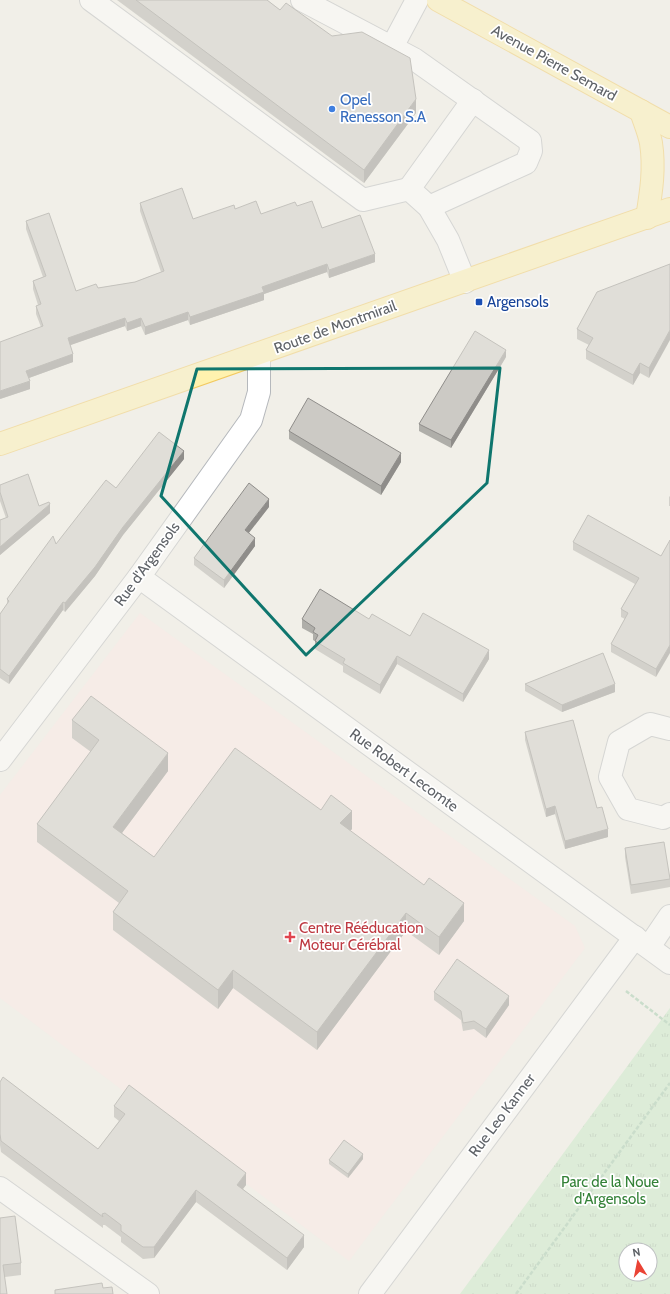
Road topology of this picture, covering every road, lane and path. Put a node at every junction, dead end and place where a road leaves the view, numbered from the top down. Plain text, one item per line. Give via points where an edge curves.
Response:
1 (91, 0) edge
2 (302, 0) edge
3 (417, 0) edge
4 (449, 3) edge
5 (392, 48) junction
6 (472, 100) junction
7 (640, 111) junction
8 (670, 127) edge
9 (409, 189) junction
10 (429, 207) junction
11 (670, 209) edge
12 (647, 218) junction
13 (465, 282) junction
14 (259, 354) junction
15 (0, 444) edge
16 (139, 577) junction
17 (670, 729) edge
18 (0, 760) edge
19 (670, 814) edge
20 (670, 916) edge
21 (642, 942) junction
22 (670, 963) edge
23 (606, 975) junction
24 (670, 1025) edge
25 (670, 1083) edge
26 (0, 1188) edge
27 (148, 1294) edge
28 (370, 1294) edge
29 (516, 1294) edge

1 - 9 street via 363,200
2 - 5 street
3 - 5 street
4 - 7 main road, Avenue Pierre Semard
5 - 6 street via 414,59
6 - 9 street
6 - 10 street via 530,141 531,151 526,163
7 - 8 main road, Avenue Pierre Semard
7 - 12 main road via 653,159
9 - 10 street
10 - 13 street via 448,240
11 - 12 main road, Route de Montmirail
12 - 13 main road, Route de Montmirail
13 - 14 main road, Route de Montmirail
14 - 15 main road, Route de Montmirail
14 - 16 street, Rue d'Argensols via 259,392 251,420
16 - 18 street, Rue d'Argensols
16 - 21 street, Rue Robert Lecomte
17 - 19 street via 650,724 619,742 610,777 628,809 663,818
20 - 21 street, Rue Leo Kanner
21 - 22 street, Rue Robert Lecomte
21 - 23 street, Rue Leo Kanner
23 - 24 path
23 - 28 street, Rue Leo Kanner
25 - 29 path
26 - 27 street

